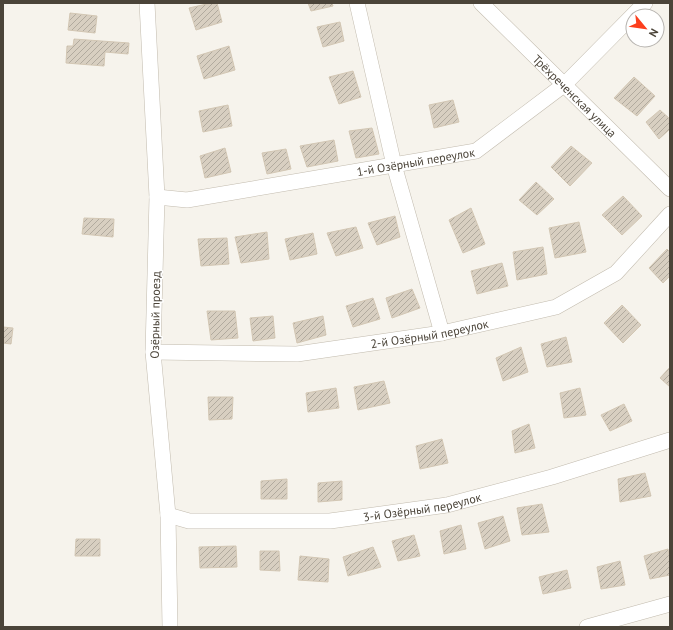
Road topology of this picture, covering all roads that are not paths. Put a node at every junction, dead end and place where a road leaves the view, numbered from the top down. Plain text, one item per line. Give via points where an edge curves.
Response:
1 (147, 3) edge
2 (357, 3) edge
3 (481, 3) edge
4 (645, 3) edge
5 (564, 84) junction
6 (394, 165) junction
7 (670, 189) edge
8 (157, 197) junction
9 (670, 214) edge
10 (442, 333) junction
11 (153, 352) junction
12 (670, 440) edge
13 (168, 515) junction
14 (670, 604) edge
15 (170, 627) edge
16 (587, 627) edge

1 - 8 street, Озёрный проезд
2 - 6 street
3 - 5 street, Трёхреченская улица
4 - 5 street, 1-й Озёрный переулок
5 - 6 street, 1-й Озёрный переулок via 476,151
5 - 7 street, Трёхреченская улица
6 - 8 street, 1-й Озёрный переулок via 187,200
6 - 10 street
8 - 11 street, Озёрный проезд
9 - 10 street, 2-й Озёрный переулок via 616,273 556,307
10 - 11 street, 2-й Озёрный переулок via 297,354
11 - 13 street, Озёрный проезд
12 - 13 street, 3-й Озёрный переулок via 552,477 447,505 330,522 189,521
13 - 15 street, Озёрный проезд
14 - 16 street

